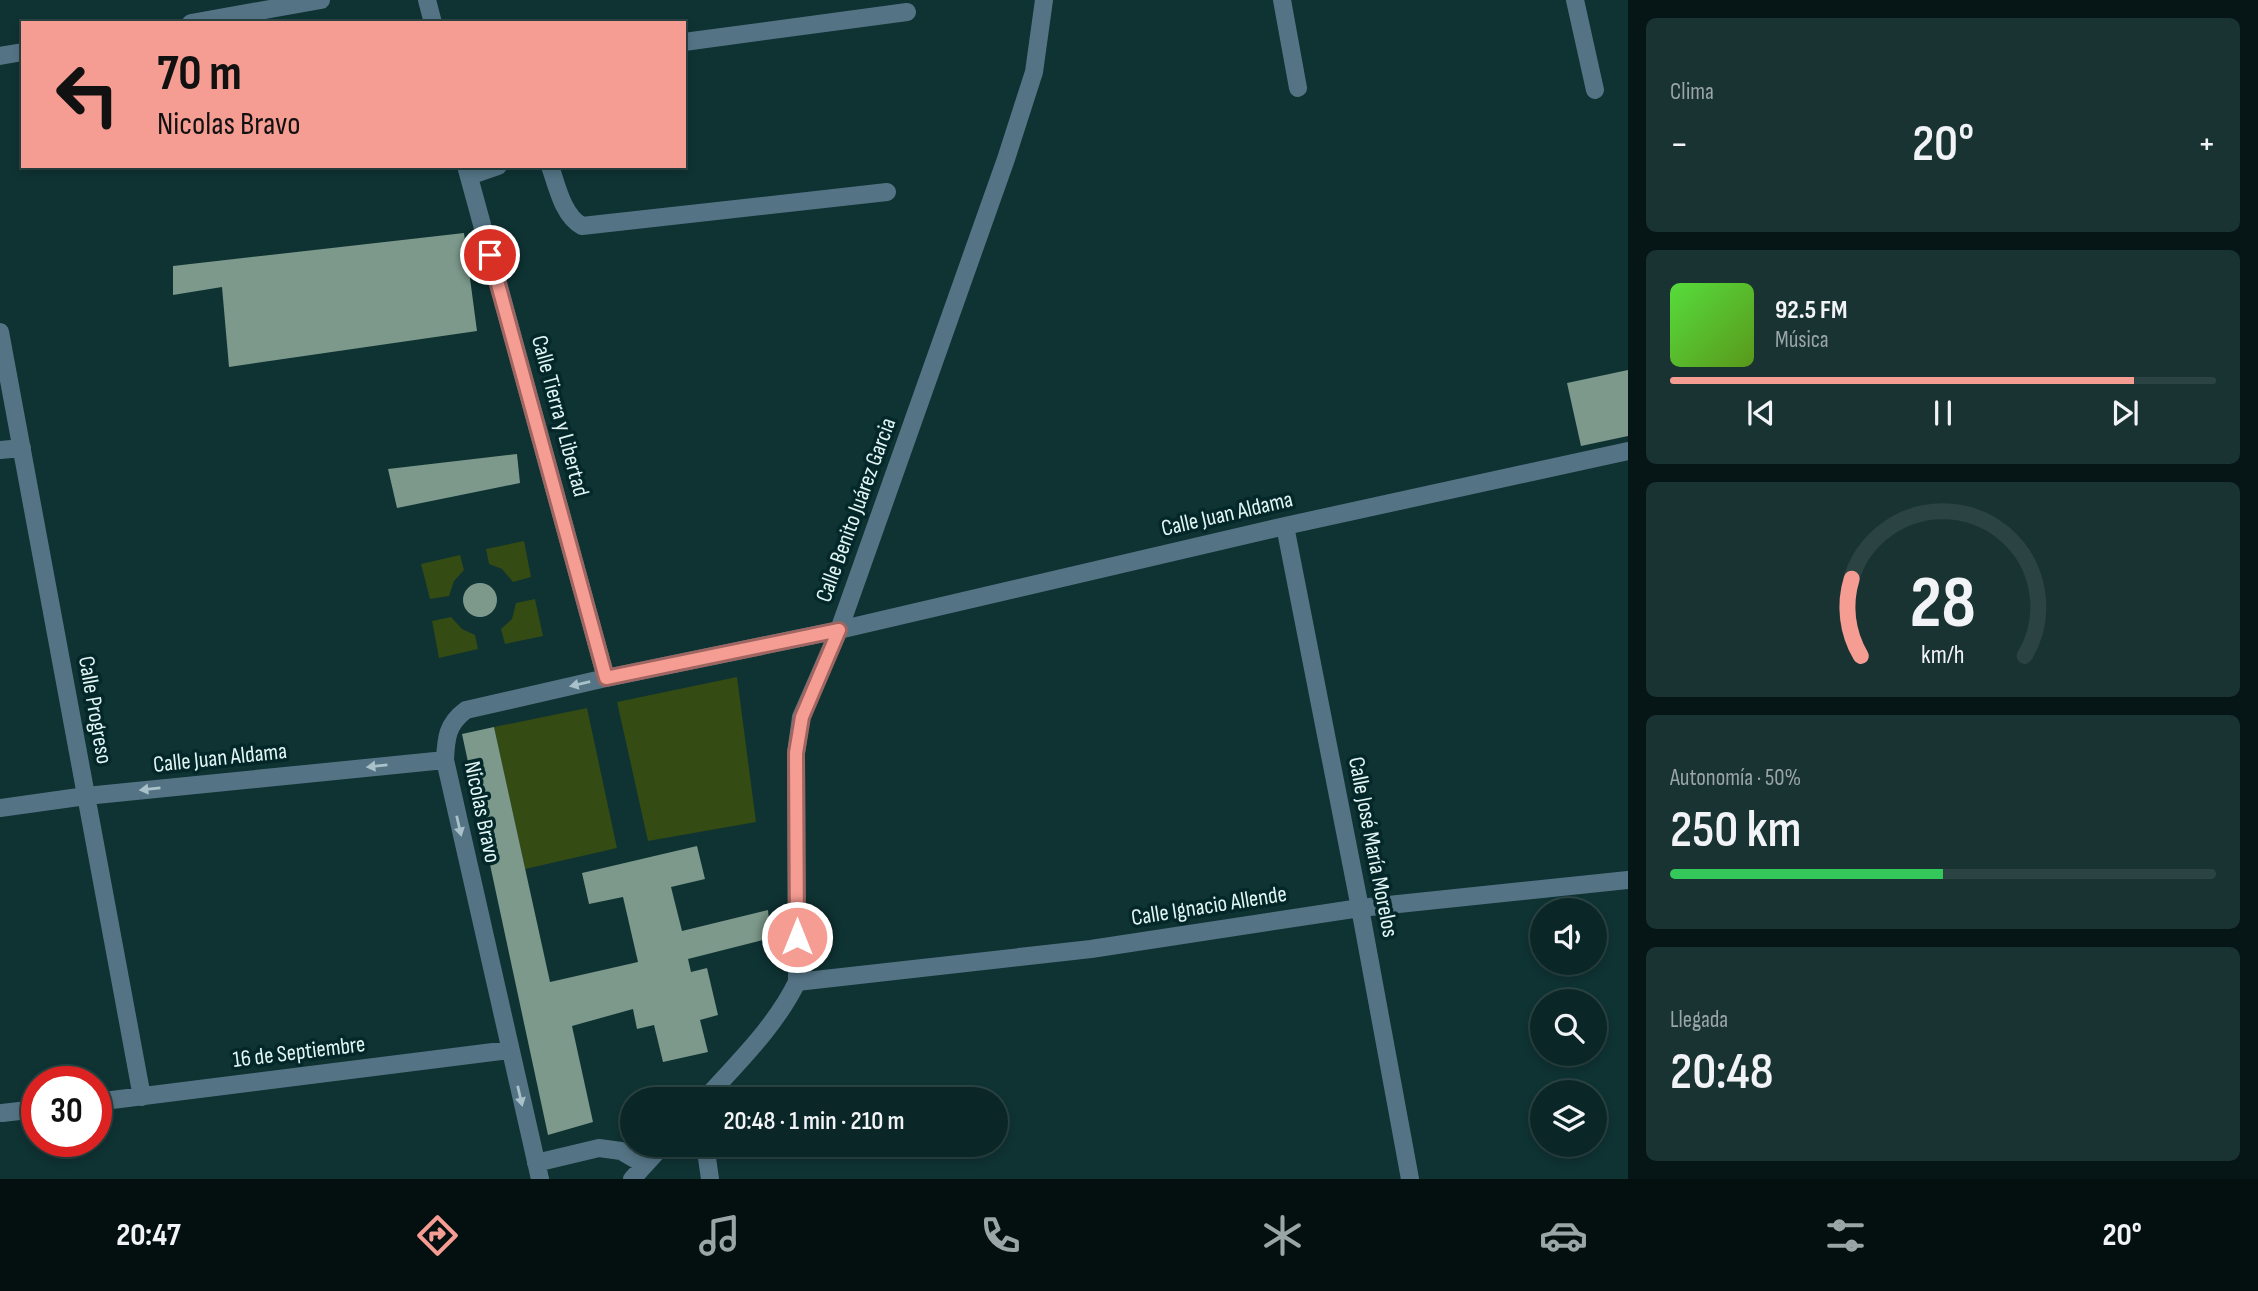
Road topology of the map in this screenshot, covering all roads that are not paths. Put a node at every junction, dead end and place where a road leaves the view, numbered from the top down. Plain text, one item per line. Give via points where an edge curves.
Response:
1 (321, 0) edge
2 (427, 0) edge
3 (1044, 0) edge
4 (1282, 0) edge
5 (1575, 0) edge
6 (907, 12) dead end
7 (202, 21) edge
8 (432, 21) edge
9 (686, 42) edge
10 (21, 52) edge
11 (0, 56) edge
12 (1298, 88) dead end
13 (1595, 90) dead end
14 (486, 168) edge
15 (551, 168) edge
16 (467, 171) edge
17 (887, 192) dead end
18 (0, 332) edge
19 (22, 448) junction
20 (0, 450) edge
21 (1628, 451) edge
22 (1284, 526) junction
23 (839, 630) junction
24 (606, 678) junction
25 (444, 760) junction
26 (86, 796) junction
27 (0, 808) edge
28 (1628, 880) edge
29 (1360, 908) junction
30 (797, 982) junction
31 (509, 1049) junction
32 (716, 1087) edge
33 (142, 1097) junction
34 (112, 1100) edge
35 (21, 1110) edge
36 (2, 1112) dead end
37 (652, 1157) edge
38 (707, 1157) edge
39 (645, 1165) junction
40 (538, 1171) edge
41 (632, 1179) edge
42 (710, 1179) edge
43 (1410, 1179) edge

1 - 7 street
2 - 8 street
3 - 23 street, Calle Benito Juárez Garcia via 1034,72 1006,159
4 - 12 street
5 - 13 street
6 - 9 street
10 - 11 street
14 - 16 street
15 - 17 street via 566,209 582,226
16 - 24 street, Calle Tierra y Libertad
18 - 19 street, Calle Progreso
19 - 20 street
19 - 26 street, Calle Progreso
21 - 22 street, Calle Juan Aldama
22 - 23 street, Calle Juan Aldama
22 - 29 street, Calle José María Morelos
23 - 24 street, Nicolas Bravo
23 - 30 street, Calle Benito Juárez Garcia via 802,717 796,753
24 -> 25 street, Nicolas Bravo via 466,710 455,718 446,736
25 -> 26 street, Calle Juan Aldama
25 -> 31 street, Nicolas Bravo
26 - 27 street, Calle Juan Aldama
26 - 33 street, Calle Progreso
28 - 29 street, Calle Ignacio Allende
29 - 30 street, Calle Ignacio Allende via 1091,948
29 - 43 street, Calle José María Morelos
30 - 32 street, Calle Benito Juárez Garcia via 762,1036
31 - 33 street, 16 de Septiembre
31 -> 40 street, Nicolas Bravo
33 - 34 street, 16 de Septiembre
35 - 36 street
37 - 39 street
38 - 42 street
39 - 40 street via 621,1151 599,1148
39 - 41 street

